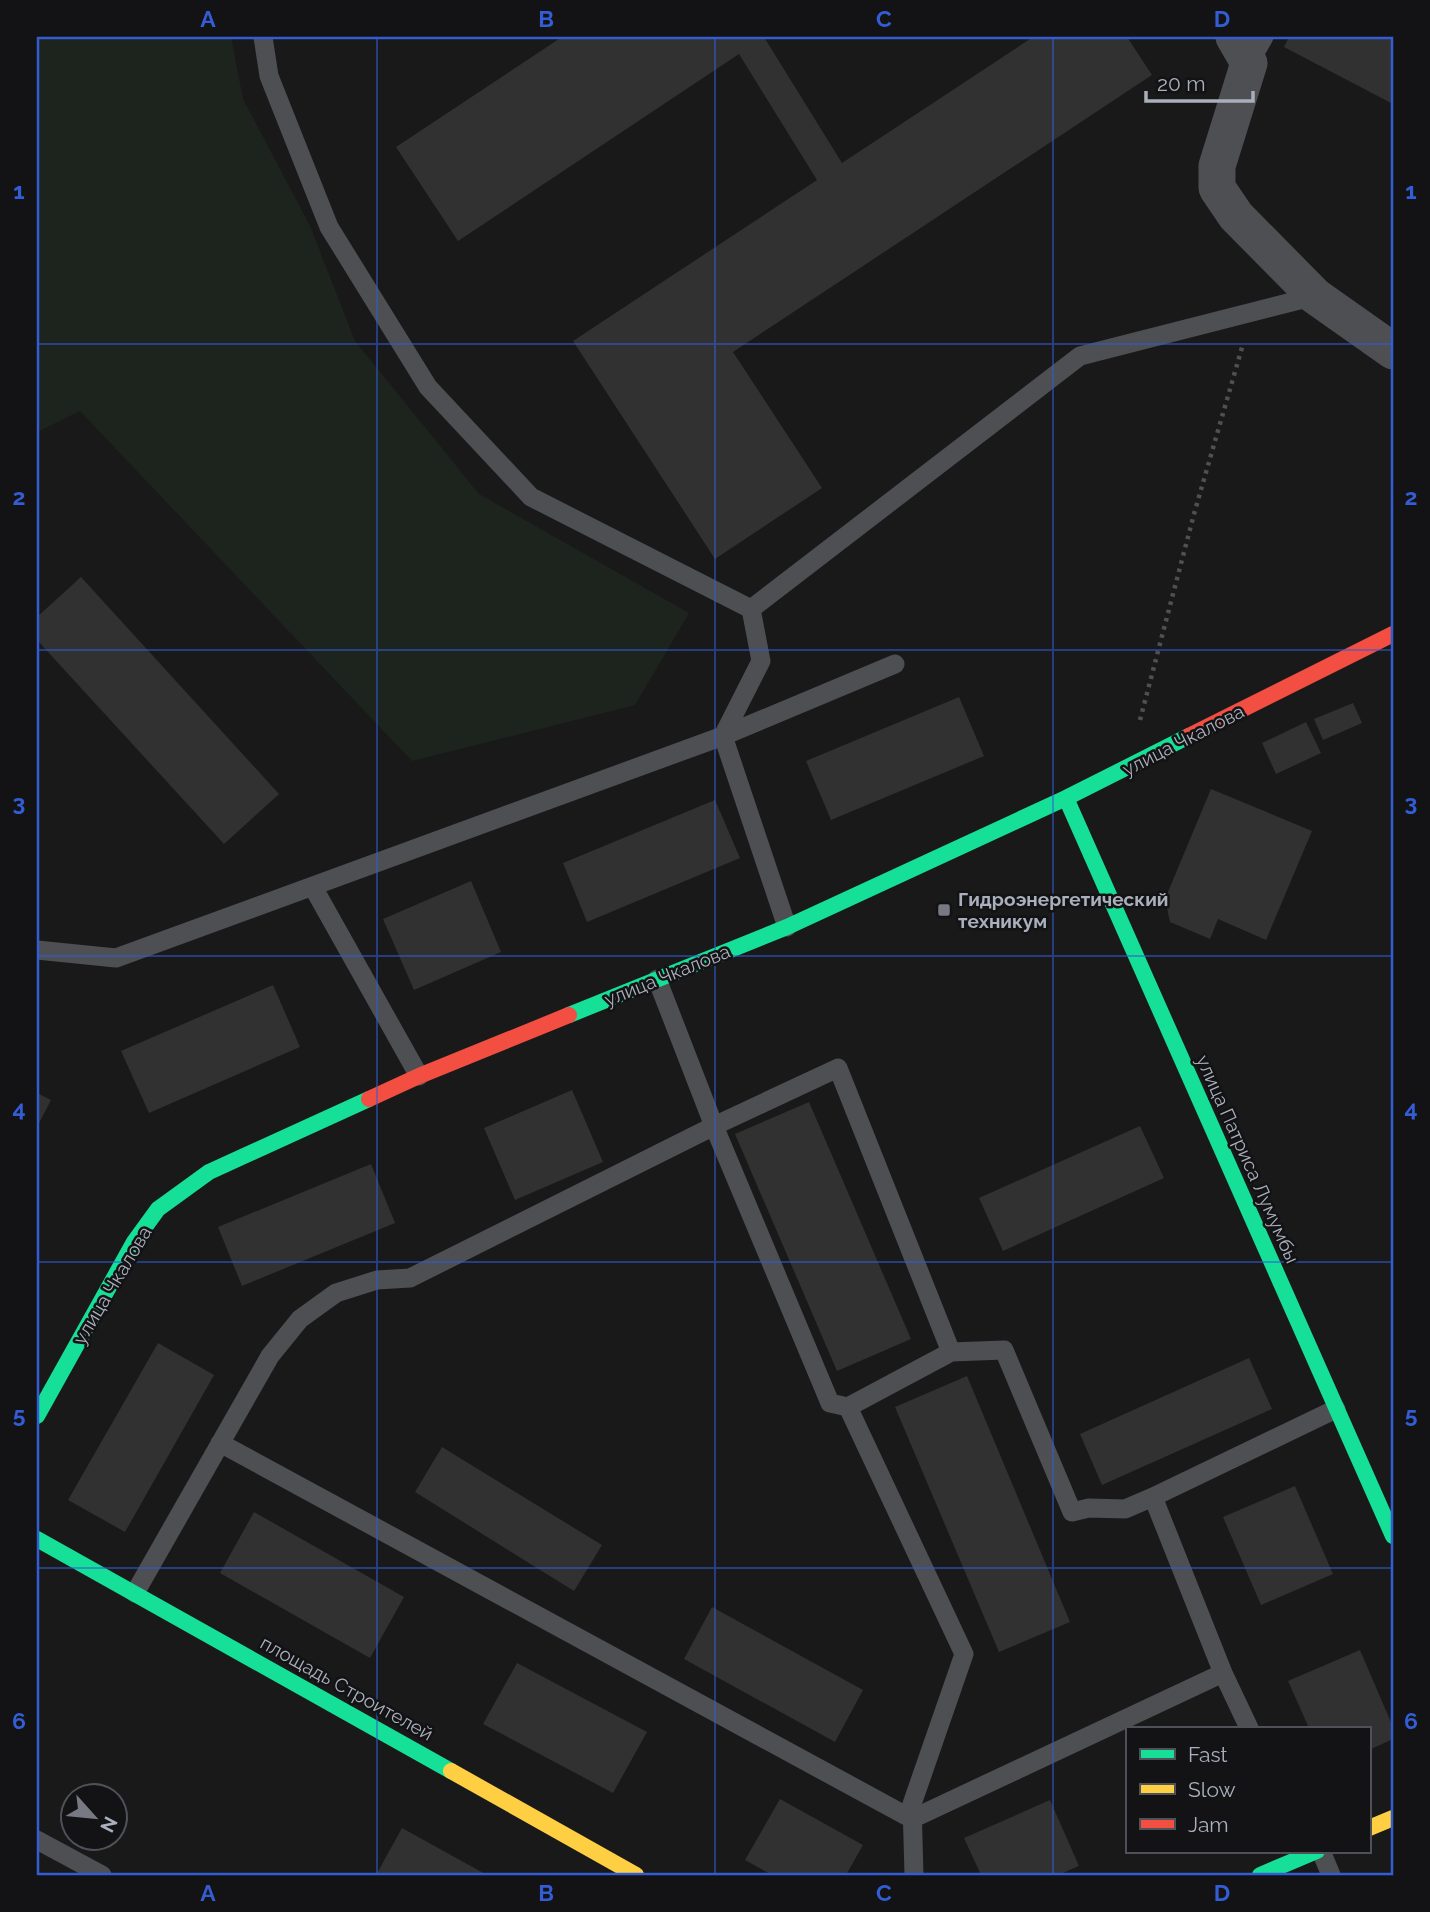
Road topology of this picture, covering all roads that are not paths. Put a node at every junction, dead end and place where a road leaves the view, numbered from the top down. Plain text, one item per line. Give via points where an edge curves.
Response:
1 (263, 37) edge
2 (1249, 46) edge
3 (1315, 296) junction
4 (1393, 351) edge
5 (751, 609) junction
6 (1393, 634) edge
7 (895, 664) dead end
8 (723, 736) junction
9 (1066, 798) junction
10 (313, 887) junction
11 (788, 927) junction
12 (37, 950) edge
13 (657, 979) junction
14 (419, 1076) junction
15 (714, 1126) junction
16 (951, 1352) junction
17 (848, 1407) junction
18 (1336, 1409) junction
19 (37, 1416) edge
20 (220, 1443) junction
21 (1153, 1497) junction
22 (1393, 1536) edge
23 (37, 1539) edge
24 (135, 1593) junction
25 (1223, 1672) junction
26 (1249, 1727) edge
27 (1393, 1818) edge
28 (912, 1819) junction
29 (1370, 1828) edge
30 (37, 1840) edge
31 (1311, 1853) edge
32 (1314, 1853) edge
33 (102, 1875) edge
34 (636, 1875) edge
35 (914, 1875) edge
36 (1260, 1875) edge
37 (1331, 1875) edge

1 - 5 lane via 269,76 329,227 428,387 531,497
2 - 3 street via 1217,166 1217,188 1236,216
3 - 4 street
3 - 5 lane via 1080,356
5 - 8 lane via 761,661
6 - 9 main road, улица Чкалова
7 - 8 lane
8 - 10 lane
8 - 11 lane
9 - 11 main road, улица Чкалова
9 - 18 main road, улица Патриса Лумумбы
10 - 12 lane via 116,958
10 - 14 lane
11 - 13 main road, улица Чкалова
13 - 14 main road, улица Чкалова
13 - 15 lane
14 - 19 main road, улица Чкалова via 209,1172 158,1209 134,1242
15 - 16 lane via 838,1068
15 - 17 lane via 830,1402
15 - 20 lane via 411,1278 377,1280 336,1293 300,1319 270,1356
16 - 17 lane
16 - 21 lane via 1004,1350 1072,1513 1089,1508 1125,1509
17 - 28 lane via 964,1654 912,1804
18 - 21 lane
18 - 22 main road, улица Патриса Лумумбы
20 - 24 lane
20 - 28 lane
21 - 25 lane
23 - 24 main road, площадь Строителей
24 - 34 main road, площадь Строителей
25 - 26 lane
25 - 28 lane
27 - 29 main road
28 - 35 lane
30 - 33 lane
31 - 36 main road
32 - 37 lane

